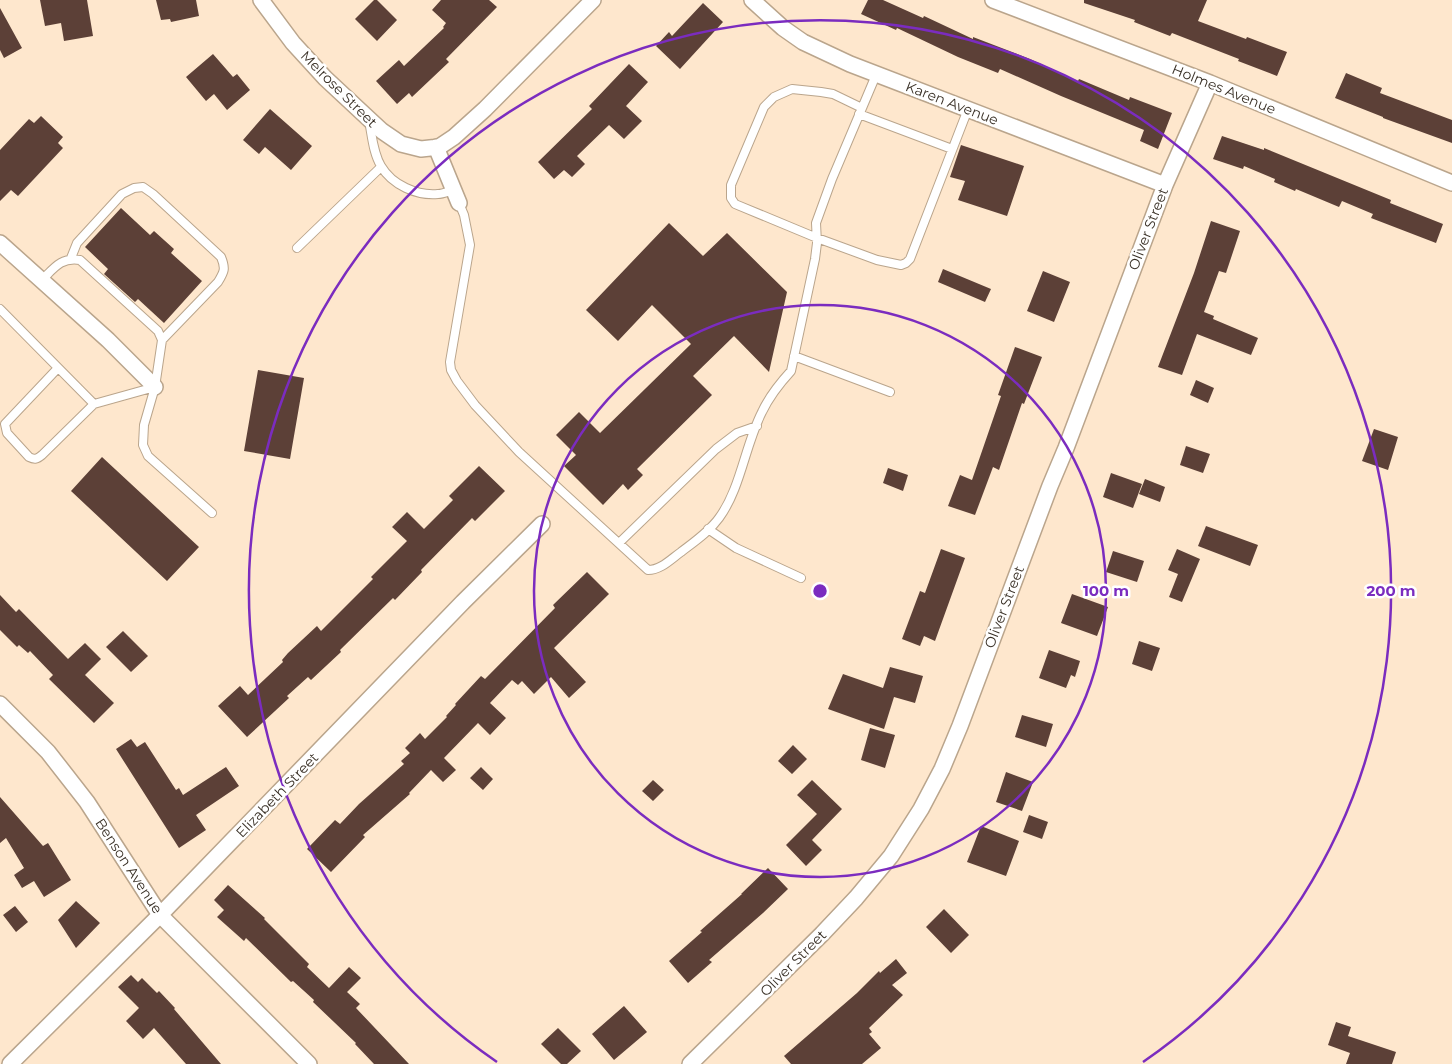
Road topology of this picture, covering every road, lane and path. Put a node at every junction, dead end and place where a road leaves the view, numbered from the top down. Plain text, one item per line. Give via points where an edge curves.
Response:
1 (261, 0) edge
2 (593, 0) edge
3 (752, 0) edge
4 (993, 0) edge
5 (876, 74) junction
6 (1210, 82) junction
7 (968, 109) junction
8 (860, 111) junction
9 (369, 119) junction
10 (436, 147) junction
11 (952, 149) junction
12 (381, 166) junction
13 (1452, 183) edge
14 (1164, 184) junction
15 (456, 196) junction
16 (817, 238) junction
17 (0, 243) edge
18 (297, 248) dead end
19 (71, 258) junction
20 (42, 280) junction
21 (0, 309) edge
22 (162, 340) junction
23 (794, 356) junction
24 (58, 368) junction
25 (155, 387) junction
26 (890, 392) dead end
27 (94, 404) junction
28 (757, 426) junction
29 (212, 513) dead end
30 (542, 524) dead end
31 (708, 529) junction
32 (619, 543) junction
33 (801, 578) dead end
34 (0, 704) edge
35 (160, 915) junction
36 (10, 1064) edge
37 (309, 1064) edge
38 (690, 1064) edge

1 - 9 street, Melrose Street via 293,43
2 - 10 street via 485,109 447,143
3 - 5 street, Karen Avenue via 803,42
4 - 6 street, Holmes Avenue
5 - 7 street, Karen Avenue
5 - 8 lane
6 - 13 street, Holmes Avenue
6 - 14 street, Oliver Street
7 - 11 lane
7 - 14 street, Karen Avenue
8 - 11 lane
8 - 16 lane via 816,223
8 - 16 lane via 833,94 792,88 774,97 764,107 731,185 734,204
9 - 10 street, Melrose Street via 401,144 421,149
9 - 12 lane
10 - 15 street
11 - 16 lane via 906,263 901,265 877,260
12 - 15 lane via 397,184 418,193
12 - 18 lane
14 - 38 street, Oliver Street via 960,726 921,809 891,856 856,898
15 - 32 lane via 470,245 451,370 475,405 519,452
16 - 23 lane
17 - 20 street
19 - 20 lane via 60,263
19 - 22 lane via 80,260 158,331
19 - 22 lane via 77,243 122,194 143,187 153,194 221,257 224,266 218,282
20 - 25 street
21 - 24 lane
22 - 25 lane
23 - 26 lane
23 - 28 lane via 791,372 762,411
24 - 27 lane
24 - 27 lane via 6,424 7,433 33,459 42,455
25 - 27 lane
25 - 29 lane via 144,425 143,446 148,456
28 - 31 lane via 731,496
28 - 32 lane via 737,433 716,449
30 - 35 street, Elizabeth Street
31 - 32 lane via 654,570 648,570
31 - 33 lane via 736,548
34 - 35 street, Benson Avenue via 48,752 87,802
35 - 36 street, Elizabeth Street
35 - 37 street, Benson Avenue

